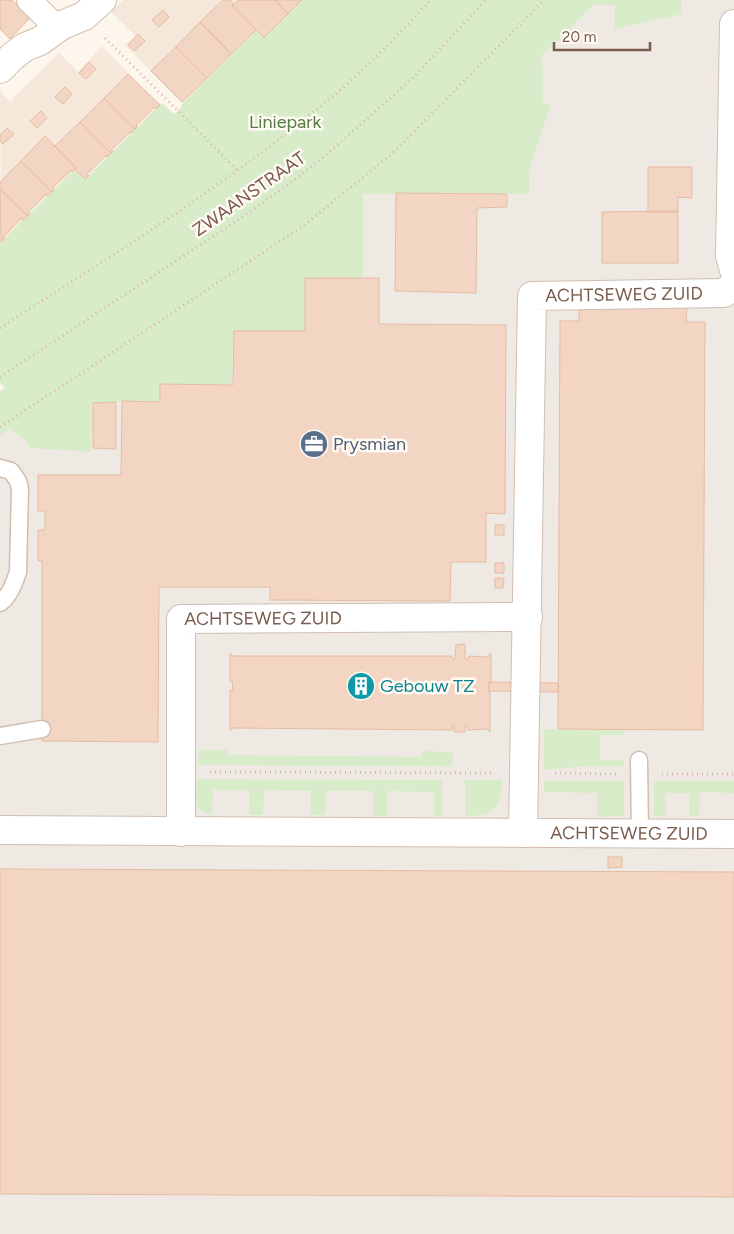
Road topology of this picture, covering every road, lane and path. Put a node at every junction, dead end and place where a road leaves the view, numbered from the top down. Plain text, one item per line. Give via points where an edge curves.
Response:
1 (29, 0) edge
2 (431, 0) edge
3 (486, 0) edge
4 (544, 0) edge
5 (93, 8) edge
6 (734, 24) edge
7 (57, 28) junction
8 (0, 68) edge
9 (237, 170) junction
10 (734, 270) edge
11 (734, 285) edge
12 (0, 328) edge
13 (0, 377) edge
14 (0, 427) edge
15 (0, 468) edge
16 (0, 603) edge
17 (528, 617) junction
18 (42, 729) dead end
19 (0, 736) edge
20 (639, 767) junction
21 (182, 772) junction
22 (525, 774) junction
23 (734, 774) edge
24 (0, 830) edge
25 (181, 832) junction
26 (523, 833) junction
27 (640, 834) junction
28 (734, 834) edge

1 - 7 street
2 - 9 path, ZWAANSTRAAT via 334,95
3 - 13 path, ZWAANSTRAAT via 414,77 296,179
4 - 14 path via 394,152 303,226
5 - 7 street
5 - 9 path
6 - 10 street via 730,256
7 - 8 street via 19,51
9 - 12 path, ZWAANSTRAAT
11 - 17 street, ACHTSEWEG ZUID via 724,293 532,296
15 - 16 lane via 11,471 20,489 18,572 9,594
17 - 21 street, ACHTSEWEG ZUID via 181,619
17 - 22 street, ACHTSEWEG ZUID
18 - 19 lane
20 - 22 path
20 - 23 path
20 - 27 lane
21 - 22 path
21 - 25 street, ACHTSEWEG ZUID
22 - 26 street, ACHTSEWEG ZUID
24 - 25 street, ACHTSEWEG ZUID
25 - 26 street, ACHTSEWEG ZUID
26 - 27 street, ACHTSEWEG ZUID
27 - 28 street, ACHTSEWEG ZUID

